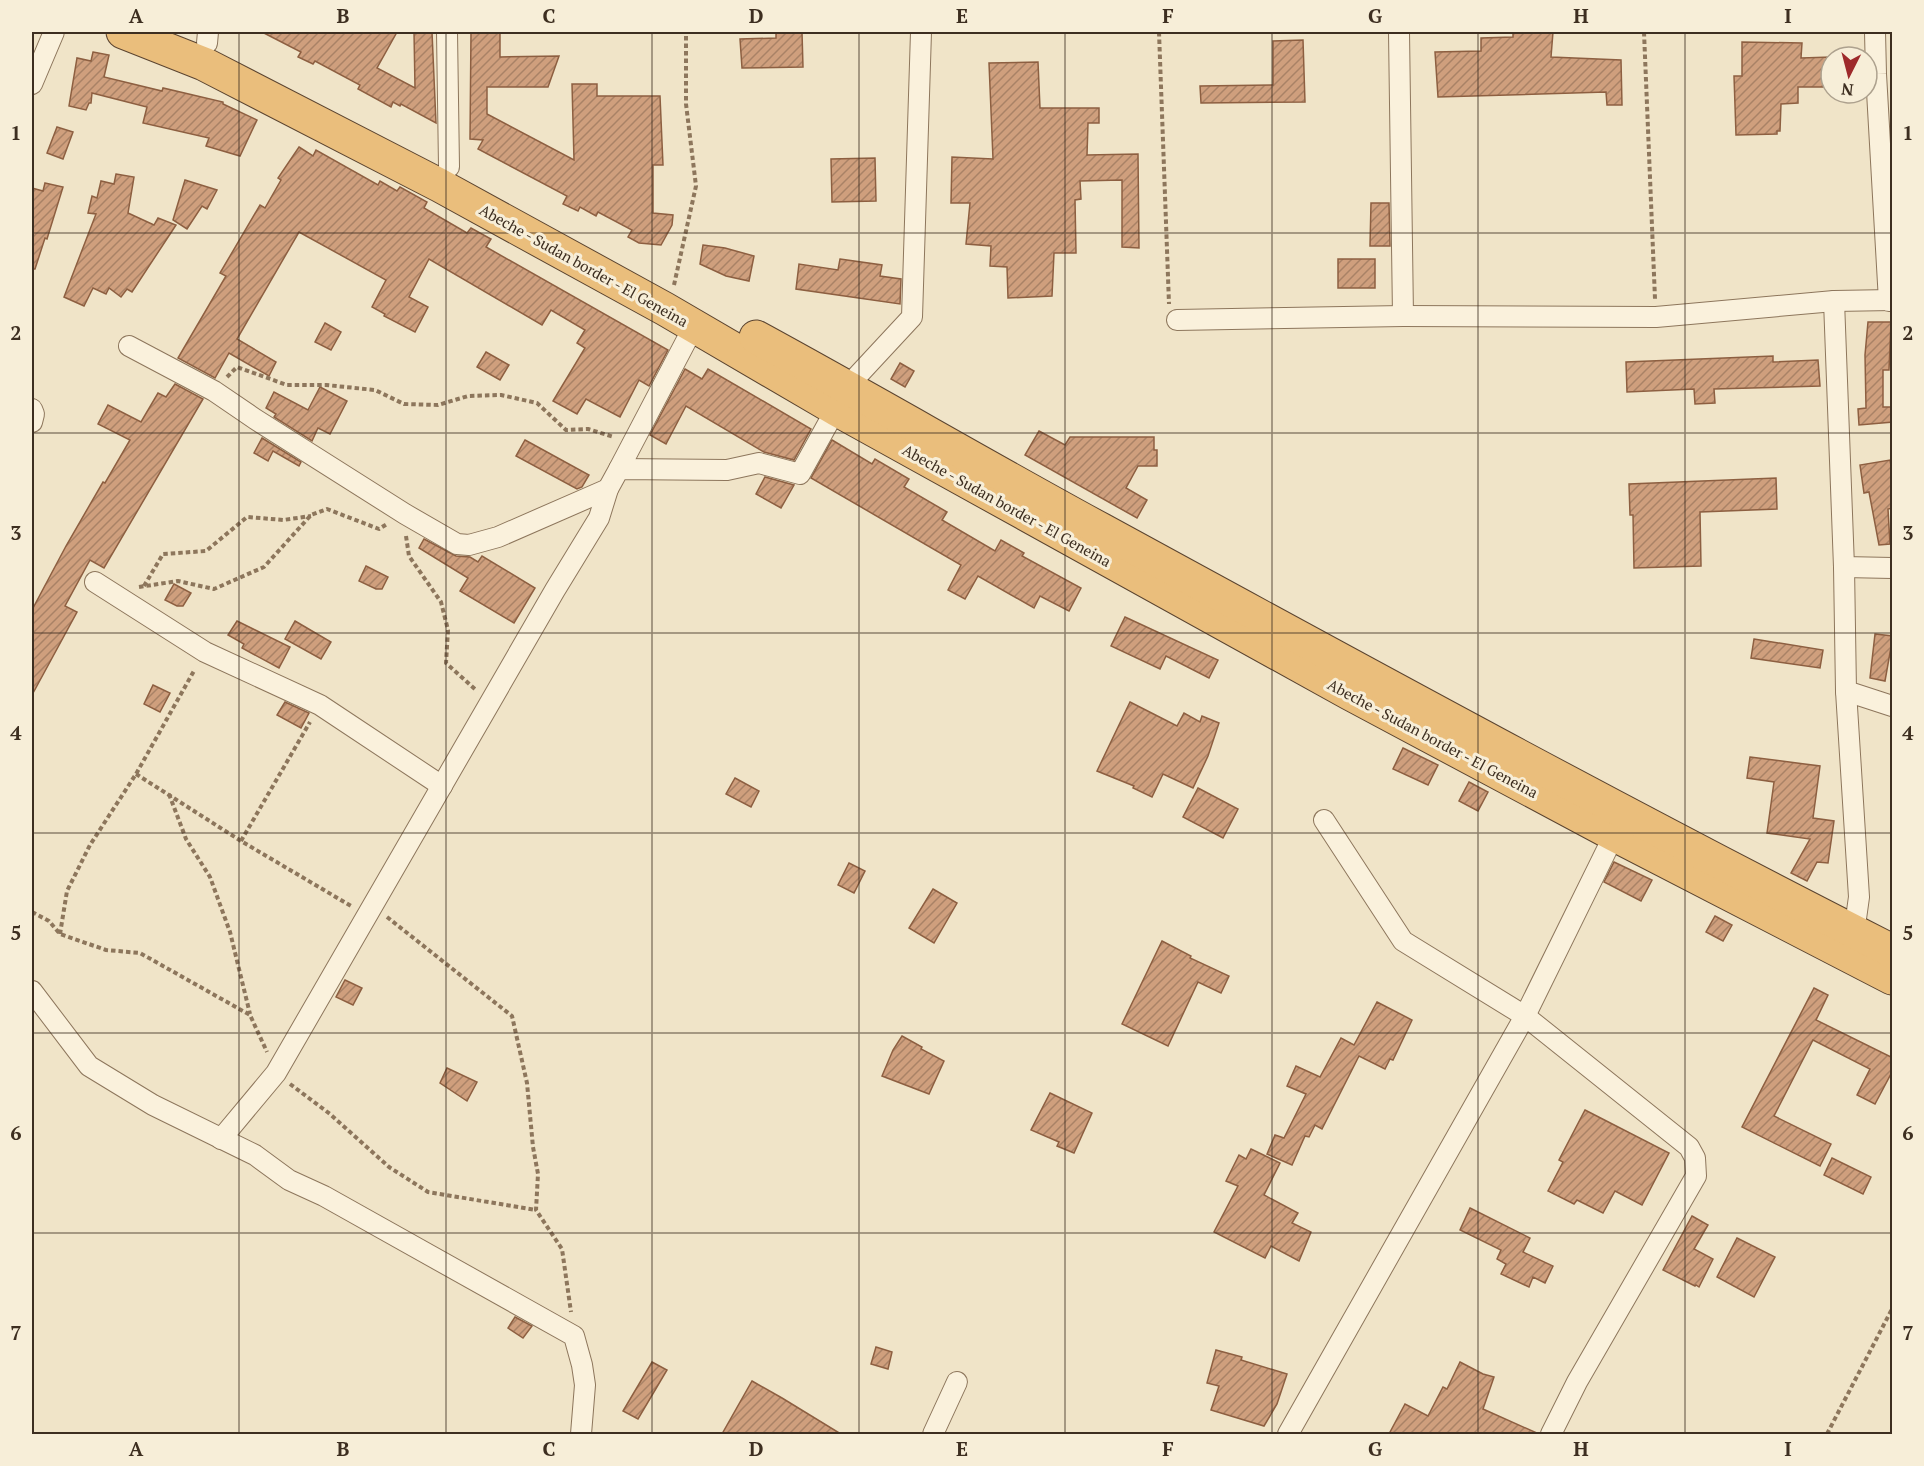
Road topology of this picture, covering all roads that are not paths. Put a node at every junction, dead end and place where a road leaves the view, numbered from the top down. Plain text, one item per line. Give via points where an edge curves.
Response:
1 (54, 32) edge
2 (123, 32) edge
3 (176, 32) edge
4 (447, 32) edge
5 (921, 32) edge
6 (1399, 32) edge
7 (1875, 32) edge
8 (208, 37) edge
9 (32, 84) edge
10 (291, 96) junction
11 (449, 167) junction
12 (1834, 301) junction
13 (1891, 301) edge
14 (1173, 316) road end
15 (1403, 316) junction
16 (694, 326) junction
17 (129, 346) dead end
18 (842, 398) junction
19 (32, 408) edge
20 (32, 422) edge
21 (619, 469) junction
22 (608, 489) junction
23 (1844, 567) junction
24 (1893, 568) edge
25 (95, 582) dead end
26 (1846, 691) junction
27 (1893, 706) edge
28 (442, 786) junction
29 (1324, 820) dead end
30 (1620, 823) junction
31 (1852, 944) junction
32 (1893, 951) edge
33 (1893, 978) edge
34 (32, 991) edge
35 (1525, 1016) junction
36 (221, 1139) junction
37 (957, 1382) dead end
38 (580, 1434) edge
39 (933, 1434) edge
40 (1288, 1434) edge
41 (1551, 1434) edge

1 - 9 street
2 - 10 highway, Abeche - Sudan border - El Geneina
3 - 8 highway, Abeche - Sudan border - El Geneina
4 - 11 street
5 - 18 street via 912,317
6 - 15 street
7 - 13 street
8 - 10 highway, Abeche - Sudan border - El Geneina
10 - 11 highway, Abeche - Sudan border - El Geneina
10 - 16 highway, Abeche - Sudan border - El Geneina via 439,185
11 - 18 highway, Abeche - Sudan border - El Geneina via 673,291
12 - 13 street
12 - 15 street via 1656,317
12 - 23 street
14 - 15 street
16 - 18 highway, Abeche - Sudan border - El Geneina
16 - 21 street
17 - 22 street via 214,391 457,544 469,545 498,537
18 - 21 street via 800,474 759,463 726,470
18 - 30 highway, Abeche - Sudan border - El Geneina via 1100,529
19 - 20 street
21 - 22 street
22 - 28 street via 599,518
23 - 24 street
23 - 26 street
25 - 28 street via 205,652 320,705
26 - 27 street
26 - 31 street via 1859,897
28 - 36 street via 276,1073
29 - 35 street via 1403,941
30 - 31 highway, Abeche - Sudan border - El Geneina
30 - 35 street
31 - 32 highway, Abeche - Sudan border - El Geneina
31 - 33 highway, Abeche - Sudan border - El Geneina
34 - 36 street via 89,1066 153,1105
35 - 40 street
35 - 41 street via 1689,1147 1695,1158 1696,1176
36 - 38 street via 255,1155 288,1180 324,1196 574,1336 585,1385
37 - 39 street

